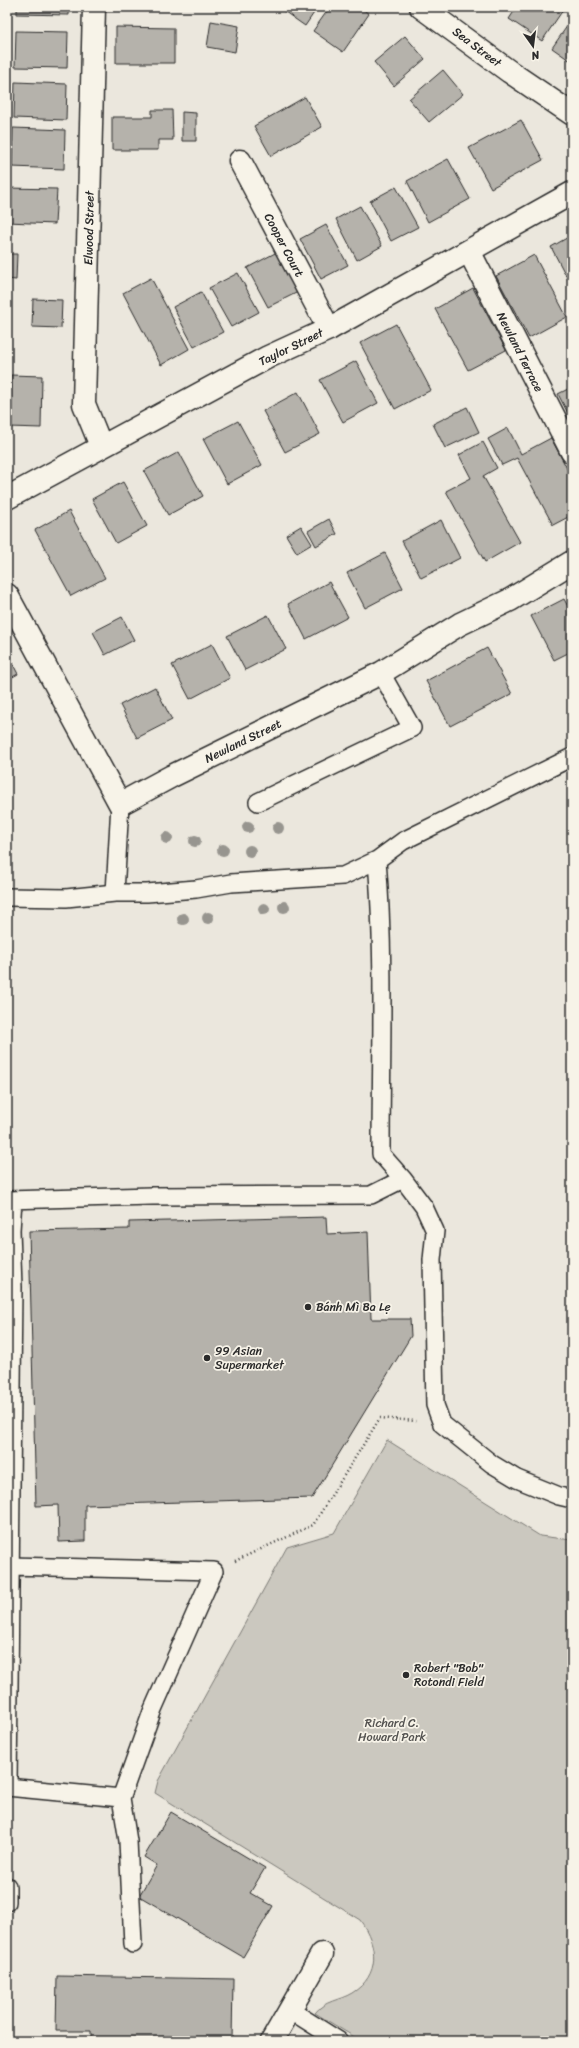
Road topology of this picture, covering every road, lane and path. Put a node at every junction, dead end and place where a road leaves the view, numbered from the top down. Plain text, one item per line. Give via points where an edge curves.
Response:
1 (94, 7) edge
2 (421, 7) edge
3 (572, 114) edge
4 (240, 161) dead end
5 (572, 193) edge
6 (468, 251) junction
7 (329, 328) junction
8 (101, 446) junction
9 (572, 452) edge
10 (7, 498) edge
11 (572, 562) edge
12 (7, 595) edge
13 (381, 674) junction
14 (572, 757) edge
15 (258, 802) dead end
16 (120, 804) junction
17 (377, 860) junction
18 (115, 893) junction
19 (7, 897) edge
20 (403, 1179) junction
21 (10, 1200) edge
22 (442, 1424) junction
23 (572, 1499) edge
24 (10, 1566) junction
25 (214, 1571) junction
26 (8, 1787) edge
27 (120, 1798) junction
28 (7, 1886) edge
29 (7, 1902) edge
30 (133, 1944) dead end
31 (322, 1954) dead end
32 (290, 2010) junction
33 (272, 2041) edge
34 (339, 2041) edge

1 - 8 street, Elwood Street via 84,404
2 - 3 street, Sea Street
4 - 7 street, Cooper Court
5 - 6 street, Taylor Street
6 - 7 street, Taylor Street
6 - 9 street, Newland Terrace
7 - 8 street, Taylor Street
8 - 10 street, Taylor Street
11 - 13 street, Newland Street via 510,600 460,624
12 - 16 street
13 - 15 lane via 412,728
13 - 16 street, Newland Street
14 - 17 lane via 403,841
16 - 18 lane
17 - 18 lane via 344,876 147,893
17 - 20 lane via 382,1014 380,1154
18 - 19 lane via 66,898
20 - 21 lane via 371,1195 138,1196
20 - 22 lane via 424,1207 435,1231 432,1260 435,1405
21 - 24 lane
22 - 23 lane via 492,1464 517,1480
22 - 25 path via 380,1418 314,1525
24 - 25 lane
24 - 26 lane
25 - 27 lane via 153,1709
26 - 27 lane
27 - 30 lane via 128,1841
28 - 29 lane
31 - 32 street
32 - 33 street
32 - 34 lane

